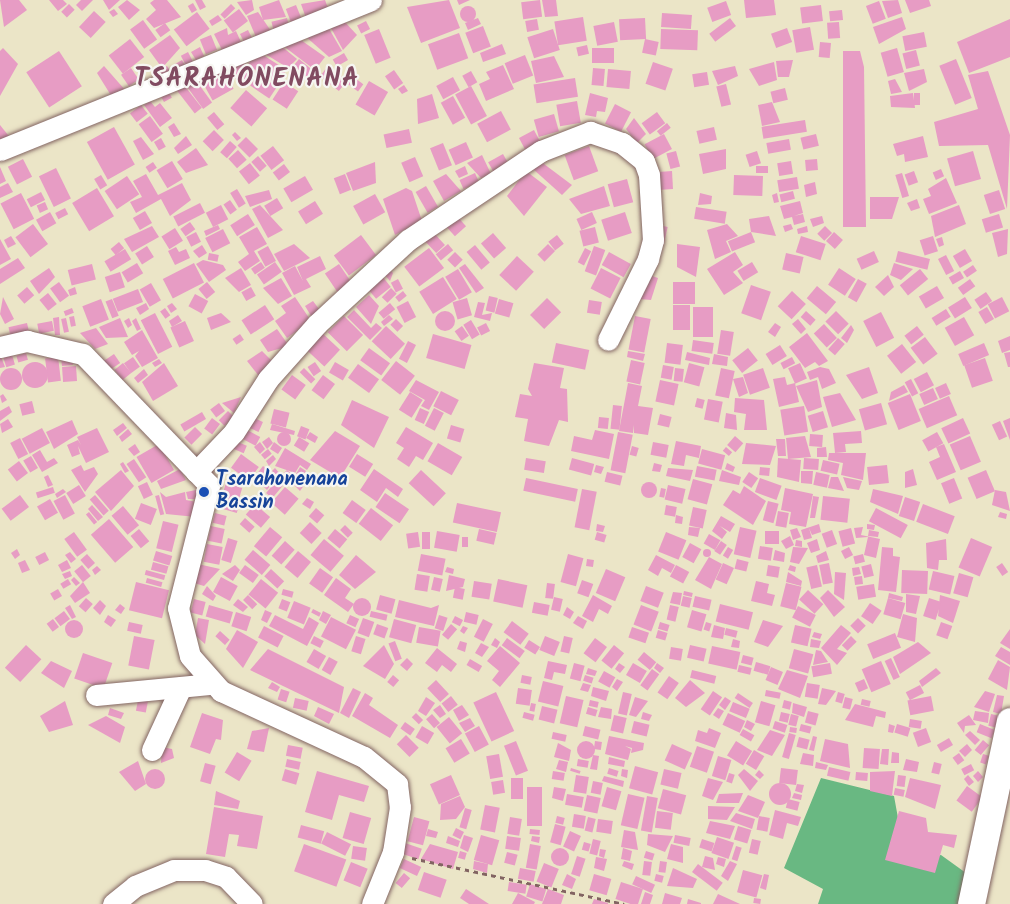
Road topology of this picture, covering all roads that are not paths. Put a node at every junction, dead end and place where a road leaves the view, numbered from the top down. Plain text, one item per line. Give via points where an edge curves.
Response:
1 (370, 0) edge
2 (0, 150) edge
3 (608, 340) dead end
4 (0, 346) edge
5 (196, 472) junction
6 (211, 684) junction
7 (181, 687) junction
8 (96, 695) dead end
9 (1010, 721) edge
10 (152, 750) dead end
11 (113, 904) edge
12 (252, 904) edge
13 (372, 904) edge
14 (971, 904) edge

1 - 2 street
3 - 5 street via 650,250 649,175 644,161 622,143 590,132 541,151 381,263 316,324 268,379 234,432
4 - 5 street via 27,341 83,354
5 - 6 street via 209,486 178,608 190,656
6 - 7 street
6 - 13 street via 364,757 397,784 400,807 393,852
7 - 8 street
7 - 10 street
9 - 14 main road
11 - 12 street via 135,886 174,870 226,877

